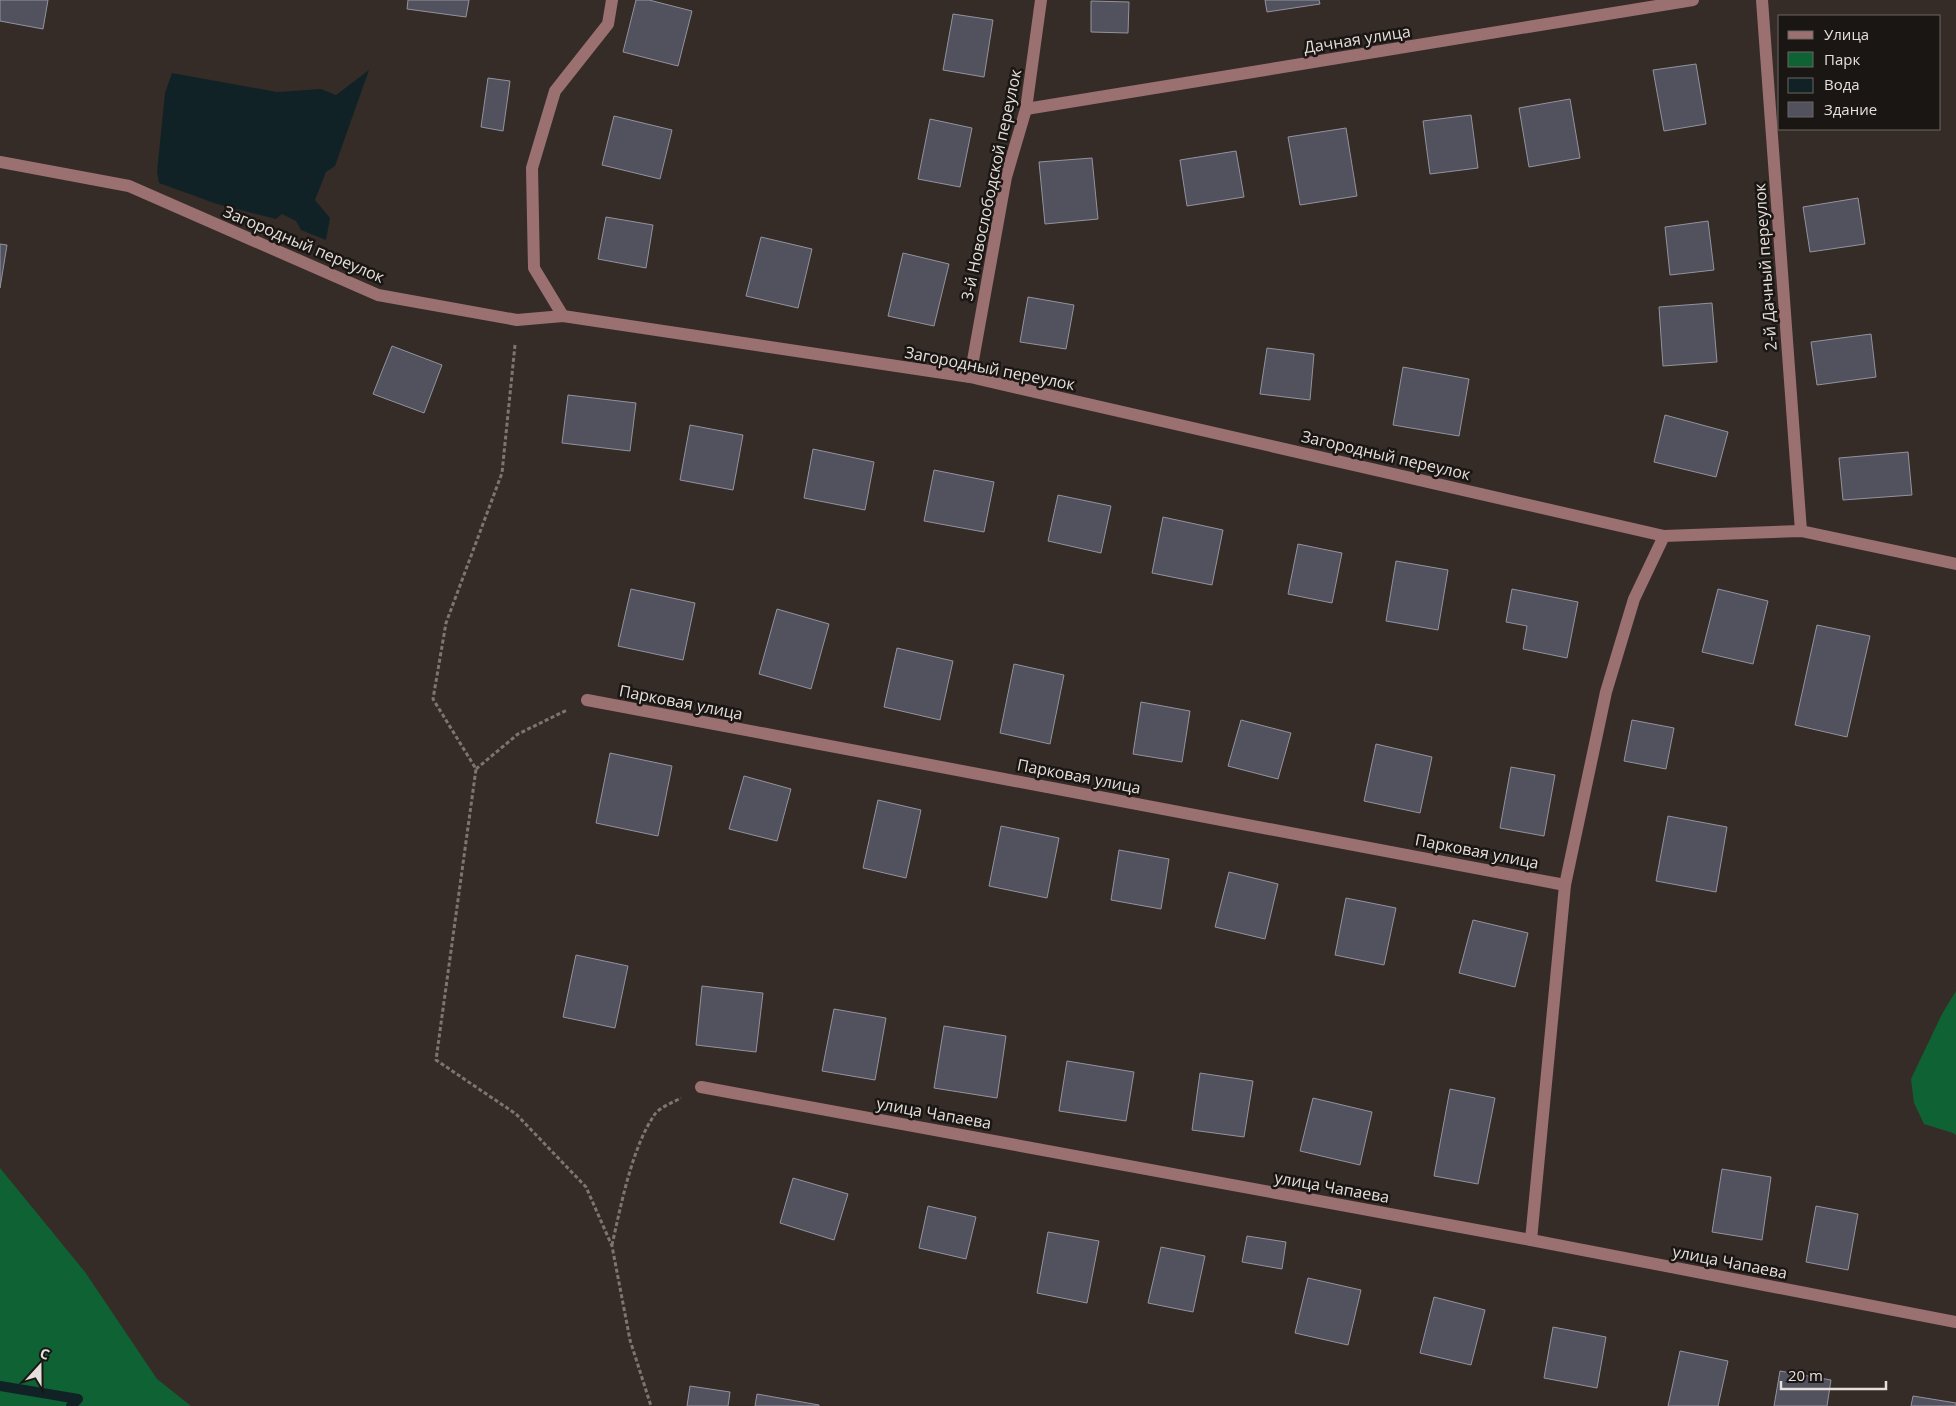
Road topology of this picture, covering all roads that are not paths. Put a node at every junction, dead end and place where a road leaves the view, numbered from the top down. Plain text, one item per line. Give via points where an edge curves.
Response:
1 (612, 0) edge
2 (1041, 0) edge
3 (1693, 0) edge
4 (1762, 0) edge
5 (1026, 109) junction
6 (0, 162) edge
7 (563, 316) junction
8 (970, 377) junction
9 (1801, 531) junction
10 (1664, 536) junction
11 (1956, 564) edge
12 (587, 700) road end
13 (1565, 884) junction
14 (701, 1087) road end
15 (1532, 1240) junction
16 (1956, 1322) edge

1 - 7 street via 608,24 555,91 532,168 534,268
2 - 5 street, 3-й Новослободской переулок
3 - 5 street, Дачная улица
4 - 9 street, 2-й Дачный переулок
5 - 8 street, 3-й Новослободской переулок via 1006,177
6 - 7 street, Загородный переулок via 129,186 378,295 517,320
7 - 8 street, Загородный переулок
8 - 10 street, Загородный переулок
9 - 10 street, Загородный переулок
9 - 11 street, Загородный переулок
10 - 13 street via 1634,599 1606,692
12 - 13 street, Парковая улица
13 - 15 street
14 - 15 street, улица Чапаева
15 - 16 street, улица Чапаева

